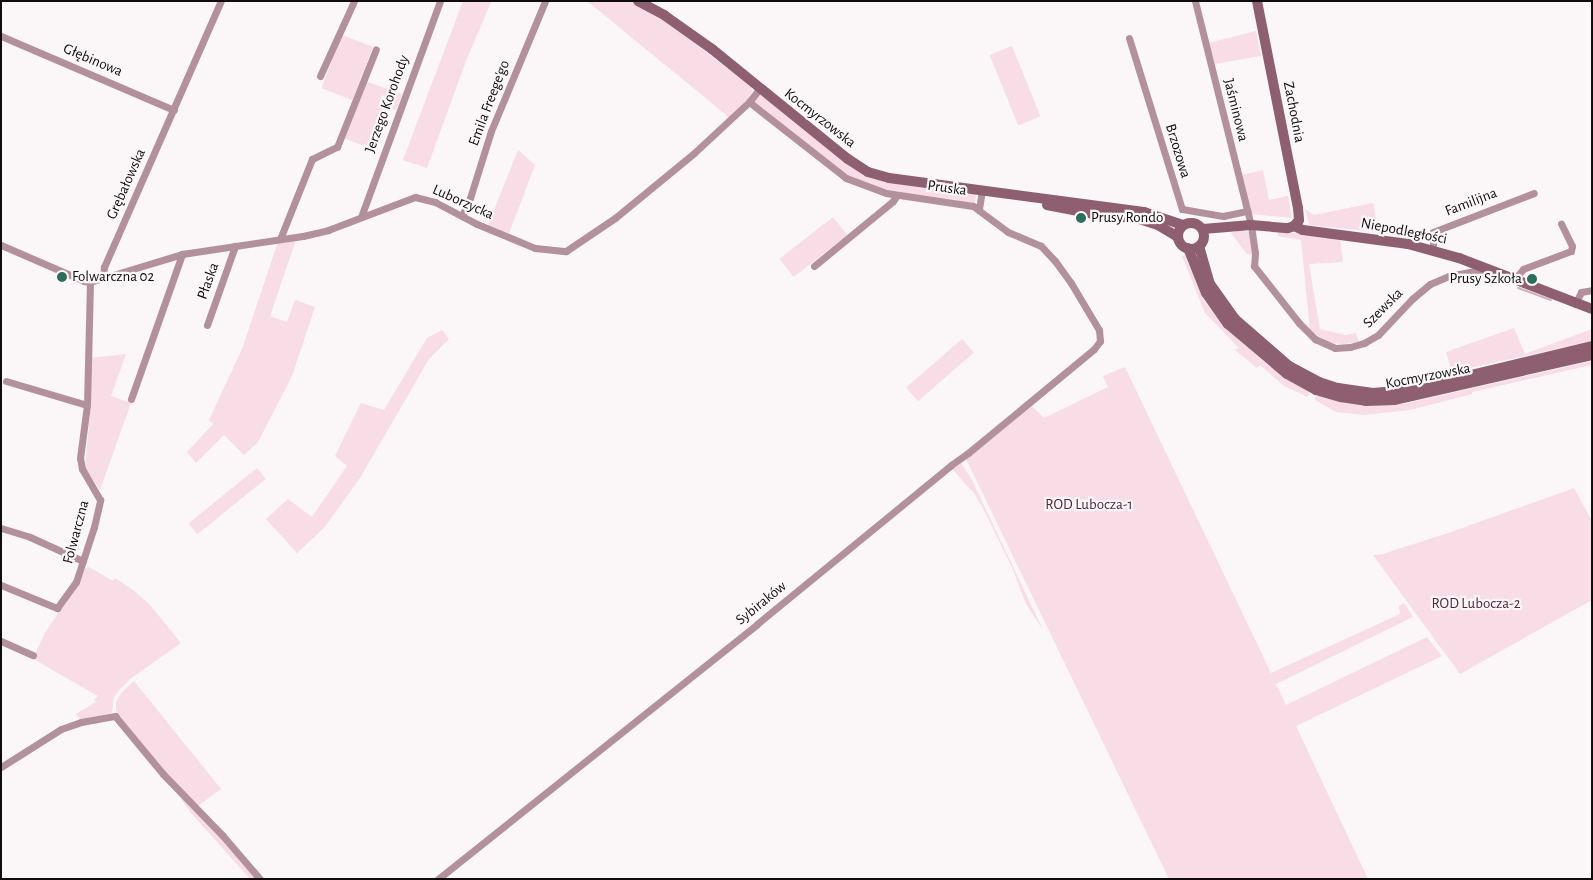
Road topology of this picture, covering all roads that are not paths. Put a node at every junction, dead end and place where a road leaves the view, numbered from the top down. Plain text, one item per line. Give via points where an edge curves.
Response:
1 (220, 1) edge
2 (354, 1) edge
3 (440, 1) edge
4 (545, 1) edge
5 (638, 1) edge
6 (1196, 1) edge
7 (1257, 1) edge
8 (1, 36) edge
9 (1129, 38) dead end
10 (376, 49) dead end
11 (320, 76) dead end
12 (759, 89) junction
13 (749, 102) junction
14 (174, 110) junction
15 (982, 191) junction
16 (1534, 192) dead end
17 (897, 195) junction
18 (1011, 195) junction
19 (979, 209) junction
20 (1247, 211) junction
21 (462, 216) junction
22 (361, 217) junction
23 (1561, 223) dead end
24 (1183, 225) junction
25 (1251, 225) junction
26 (1294, 226) junction
27 (1178, 237) junction
28 (1202, 238) junction
29 (280, 240) junction
30 (1, 245) edge
31 (235, 246) junction
32 (1188, 248) junction
33 (1433, 249) junction
34 (182, 254) junction
35 (814, 266) dead end
36 (1483, 267) junction
37 (103, 278) junction
38 (1515, 279) junction
39 (90, 282) junction
40 (1592, 290) edge
41 (1575, 304) junction
42 (1592, 309) edge
43 (207, 325) dead end
44 (1099, 344) joint
45 (1592, 346) edge
46 (1592, 355) edge
47 (6, 381) dead end
48 (131, 399) dead end
49 (87, 405) junction
50 (1, 528) edge
51 (83, 561) junction
52 (1, 585) edge
53 (1, 641) edge
54 (33, 655) dead end
55 (1, 768) edge
56 (260, 879) edge
57 (438, 879) edge

1 - 14 street, Grębałowska
2 - 11 street
3 - 22 street, Jerzego Korohody
4 - 21 street, Emila Freege'go via 491,131
5 - 12 main road, Kocmyrzowska via 664,15
6 - 20 street, Jaśminowa
7 - 26 main road, Zachodnia via 1298,208 1299,220
8 - 14 street, Głębinowa
9 - 20 street, Brzozowa via 1182,209 1223,216
10 - 29 street via 337,147 312,159
12 - 13 street, Luborzycka
12 - 15 main road, Kocmyrzowska via 868,172
13 - 17 street, Pruska via 846,178
13 - 21 street, Luborzycka via 694,153 615,218 568,251 535,248
14 - 37 street, Grębałowska via 104,268
15 - 18 main road, Kocmyrzowska
15 - 19 street
16 - 33 street, Familijna via 1433,232
17 - 19 street, Pruska via 959,202
17 - 35 street
18 - 24 main road, Kocmyrzowska via 1144,212
18 - 27 main road, Kocmyrzowska via 1090,213 1136,218 1158,225
19 - 44 street, Pruska via 1008,232 1041,246 1052,257 1099,330
20 - 25 street, Jaśminowa
21 - 22 street, Luborzycka via 435,202 415,197
22 - 29 street, Luborzycka via 328,230
23 - 38 street via 1572,246 1571,251 1523,269
24 - 27 main road
24 - 28 main road via 1194,223
25 - 26 main road, Niepodległości
25 - 28 main road, Niepodległości
25 - 36 street, Szewska via 1254,266 1299,323 1315,339 1335,348 1350,348 1373,339 1430,284
26 - 33 main road, Niepodległości
27 - 32 main road
28 - 32 main road
28 - 45 main road, Kocmyrzowska via 1210,284 1235,319 1289,366 1338,388 1373,393 1408,390
29 - 31 street, Luborzycka
30 - 39 street
31 - 34 street, Luborzycka
31 - 43 street, Płaska
32 - 46 main road, Kocmyrzowska via 1206,294 1228,324 1287,374 1316,390 1336,396 1366,401 1394,400
33 - 36 main road, Niepodległości
34 - 37 street, Luborzycka
34 - 48 street
36 - 38 main road, Niepodległości
37 - 39 street
38 - 41 main road, Niepodległości
39 - 49 street, Folwarczna
40 - 41 street via 1581,292
41 - 42 main road, Niepodległości
44 - 57 street, Sybiraków
47 - 49 street
49 - 51 street, Folwarczna via 81,463 100,504
50 - 51 street
51 - 52 street, Folwarczna via 74,586 57,608
53 - 54 street
55 - 56 street via 61,729 115,716 162,774

